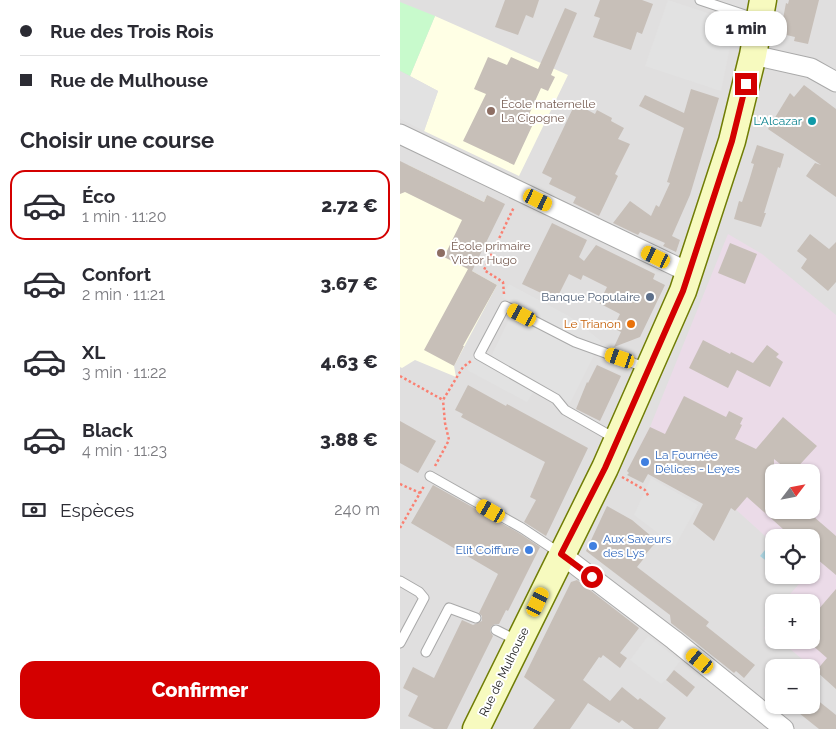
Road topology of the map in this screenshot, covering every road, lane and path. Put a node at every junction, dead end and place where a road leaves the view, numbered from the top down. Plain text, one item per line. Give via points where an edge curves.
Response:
1 (700, 0) edge
2 (761, 10) edge
3 (754, 55) junction
4 (836, 82) edge
5 (400, 134) edge
6 (521, 192) junction
7 (690, 273) junction
8 (505, 306) junction
9 (479, 355) junction
10 (650, 369) junction
11 (400, 376) edge
12 (618, 440) junction
13 (605, 468) junction
14 (430, 476) dead end
15 (400, 484) edge
16 (420, 493) dead end
17 (649, 497) dead end
18 (561, 554) junction
19 (400, 581) edge
20 (476, 618) dead end
21 (400, 644) edge
22 (426, 652) dead end
23 (476, 729) edge
24 (784, 729) edge

1 - 2 lane
2 - 3 main road, Rue de Mulhouse
3 - 4 street via 811,68
3 - 7 main road, Rue de Mulhouse via 732,141
5 - 6 street
6 - 7 street
6 - 8 path via 484,270 502,282
7 - 10 main road, Rue de Mulhouse
8 - 9 lane
8 - 10 lane via 575,342
9 - 11 path via 463,367 443,400
9 - 12 lane via 556,399 565,410
10 - 12 main road, Rue de Mulhouse
12 - 13 main road, Rue de Mulhouse
13 - 17 path via 645,490
13 - 18 main road, Rue de Mulhouse
14 - 18 lane
15 - 16 path
18 - 23 main road, Rue de Mulhouse via 508,636
18 - 24 street
19 - 21 lane via 424,598
20 - 22 lane via 449,608

